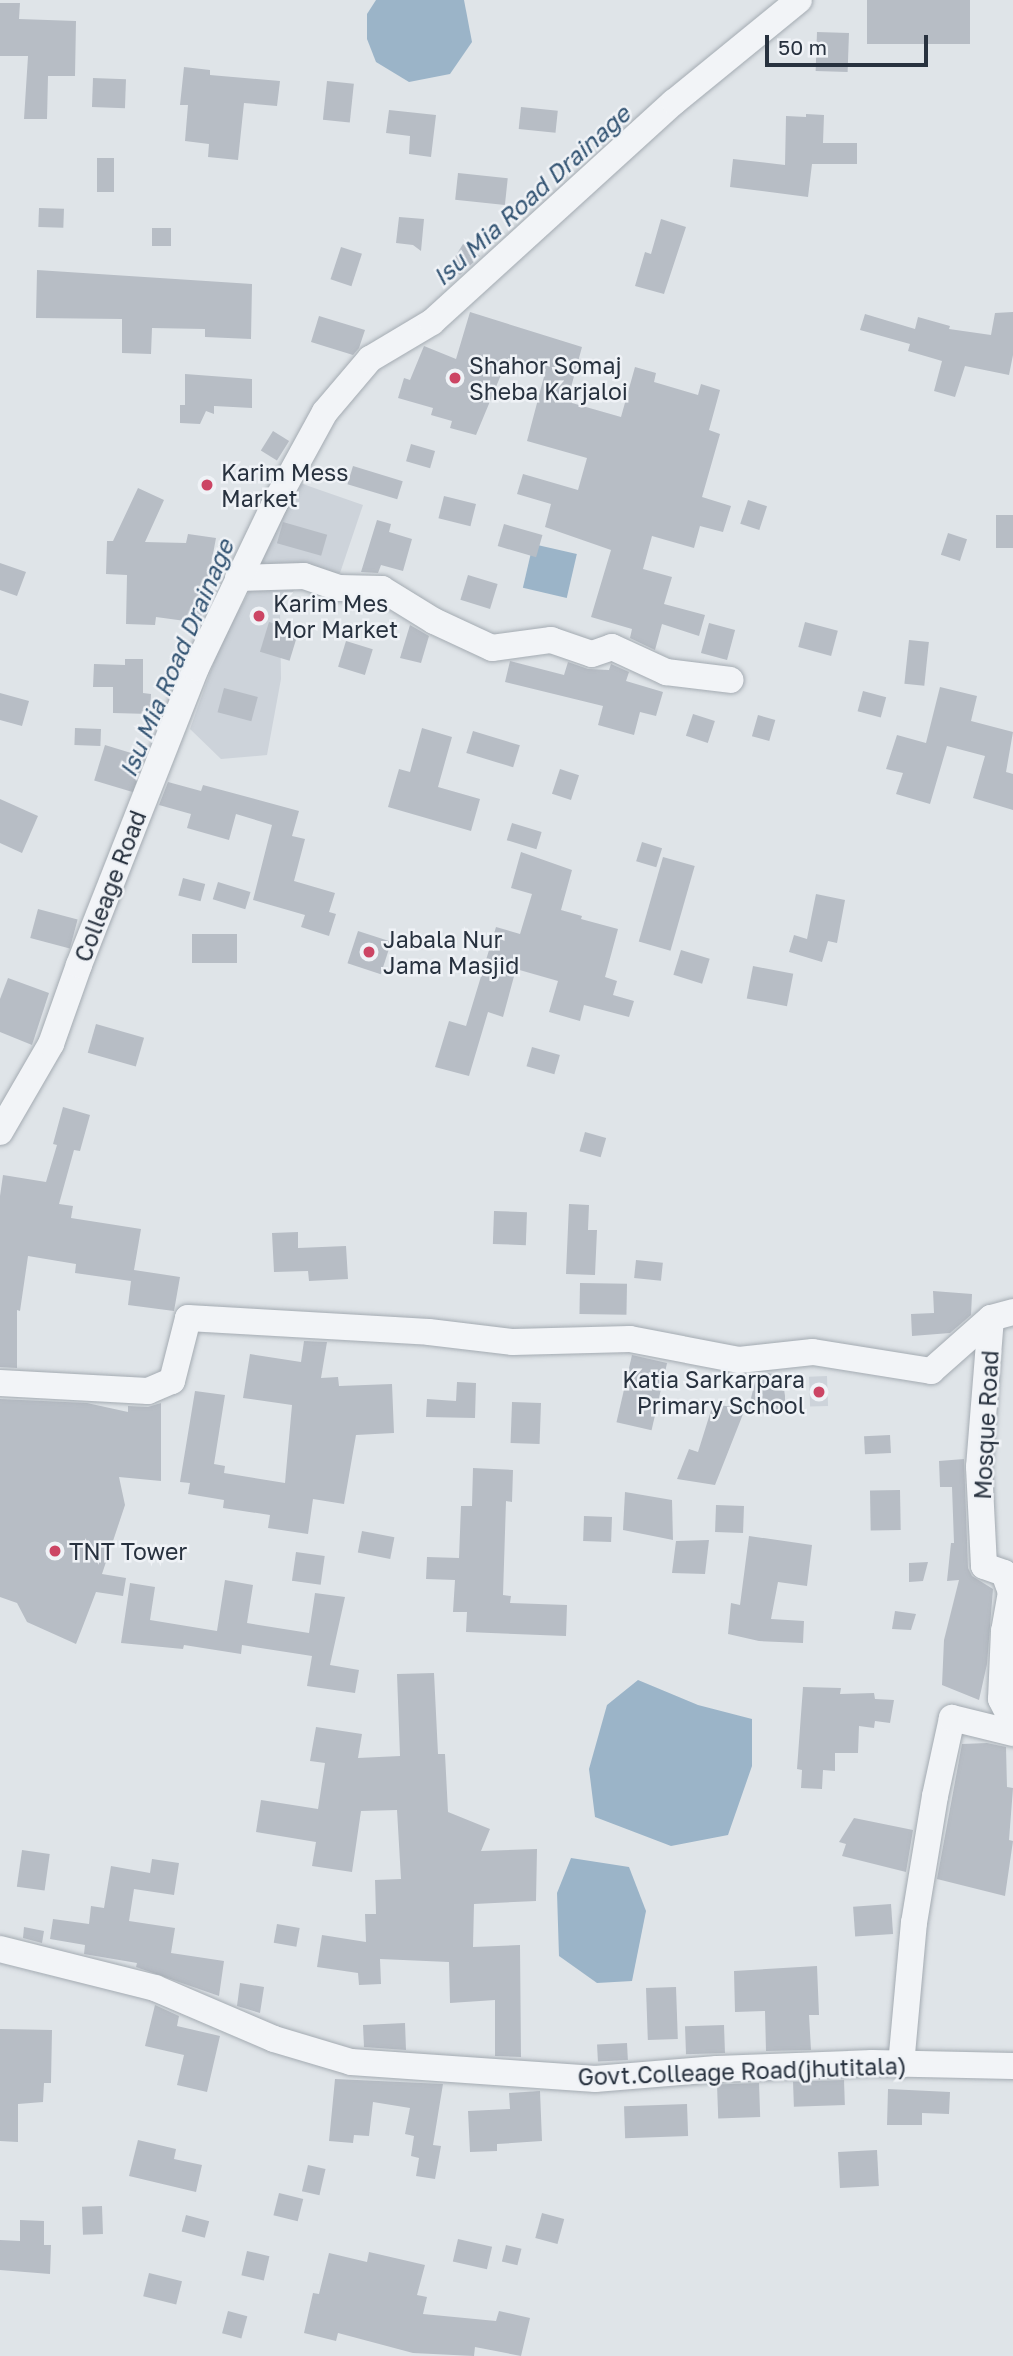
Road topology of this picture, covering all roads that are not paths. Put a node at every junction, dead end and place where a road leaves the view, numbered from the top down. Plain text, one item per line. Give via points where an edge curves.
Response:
1 (799, 0) edge
2 (238, 578) junction
3 (731, 680) dead end
4 (0, 1132) edge
5 (1002, 1315) edge
6 (0, 1383) edge
7 (1013, 1723) edge
8 (1013, 1733) edge
9 (0, 1949) edge
10 (901, 2066) junction
11 (1006, 2066) edge

1 - 2 street, Colleage Road via 674,102 432,322 370,359 325,412
2 - 3 street via 304,576 339,588 382,589 434,621 492,648 551,640 592,654 612,648 666,671
2 - 4 street, Colleage Road via 196,668 51,1044
5 - 6 street via 931,1371 813,1352 739,1360 630,1339 513,1342 429,1332 188,1318 172,1381 148,1391
5 - 7 street, Mosque Road via 979,1467 984,1566 1004,1573 1012,1592 1004,1631 1001,1699
8 - 10 street via 952,1718 914,1923
9 - 10 street, Govt.Colleage Road(jhutitala) via 155,1988 274,2039 351,2062 595,2079 717,2069
10 - 11 street, Govt.Colleage Road(jhutitala)

